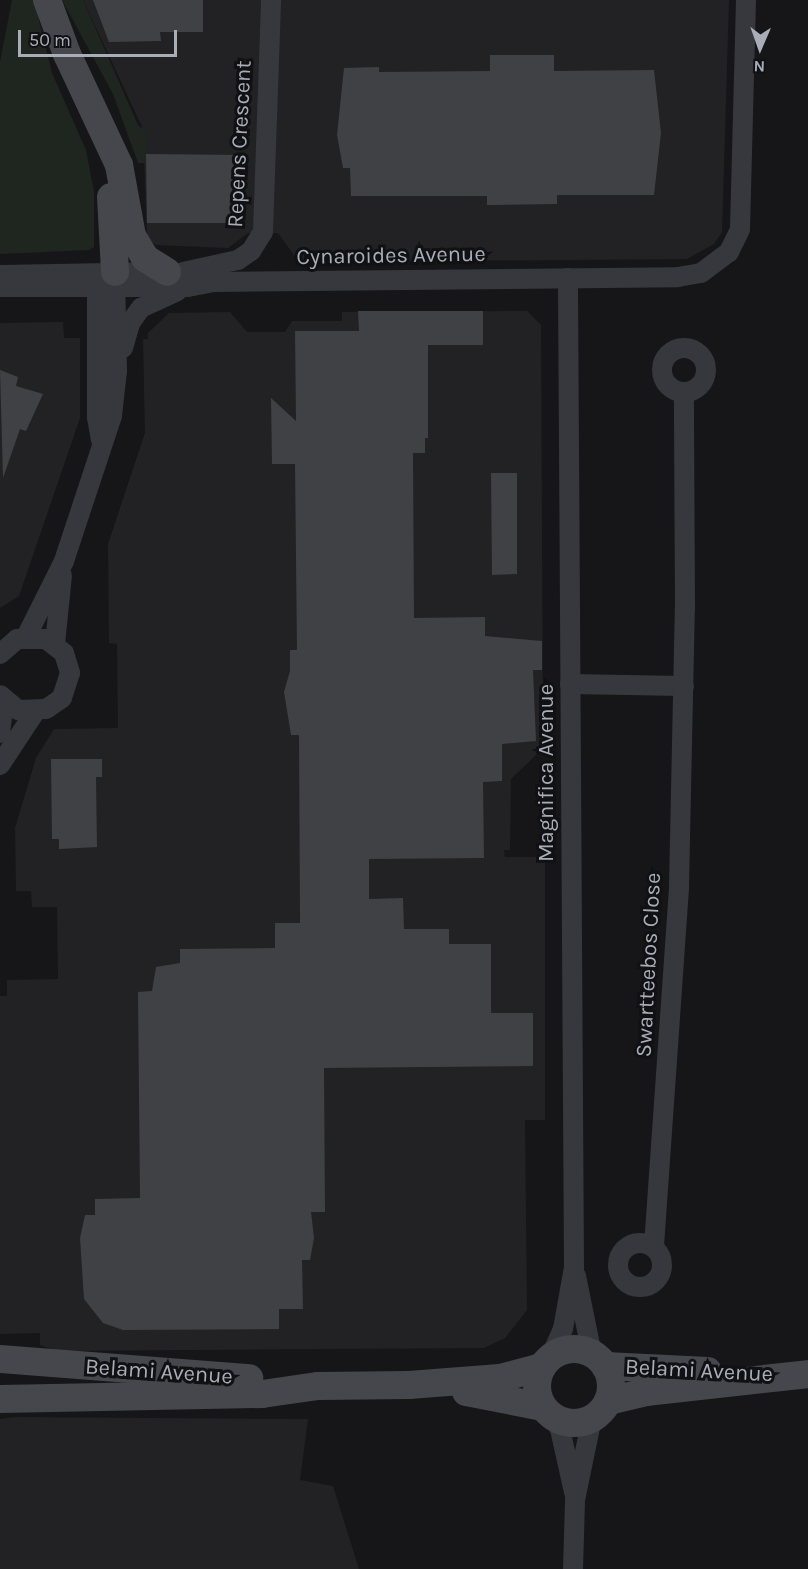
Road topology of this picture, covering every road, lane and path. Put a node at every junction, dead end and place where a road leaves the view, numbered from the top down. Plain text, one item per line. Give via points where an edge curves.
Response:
1 (47, 0) edge
2 (271, 0) edge
3 (746, 0) edge
4 (99, 124) junction
5 (0, 275) edge
6 (179, 277) junction
7 (568, 278) junction
8 (108, 280) junction
9 (0, 287) edge
10 (117, 371) junction
11 (684, 392) dead end
12 (101, 440) junction
13 (64, 561) junction
14 (26, 637) junction
15 (55, 644) junction
16 (0, 654) edge
17 (570, 684) junction
18 (684, 686) junction
19 (2, 698) edge
20 (35, 712) junction
21 (0, 733) edge
22 (0, 765) edge
23 (654, 1246) dead end
24 (574, 1268) junction
25 (0, 1359) edge
26 (546, 1362) junction
27 (601, 1362) junction
28 (800, 1375) edge
29 (409, 1385) junction
30 (318, 1386) junction
31 (0, 1399) edge
32 (600, 1409) junction
33 (548, 1412) junction
34 (575, 1500) junction
35 (573, 1569) edge

1 - 4 street
2 - 6 street, Repens Crescent via 265,224 259,243 228,264
3 - 7 street, Cynaroides Avenue via 741,217 729,252 712,268 690,277
4 - 6 street via 119,165 132,236 145,258
4 - 8 street via 109,164
5 - 8 street, Cynaroides Avenue
6 - 7 street, Cynaroides Avenue via 214,282
6 - 8 street, Cynaroides Avenue
6 - 8 street, Cynaroides Avenue
6 - 10 street via 134,316
7 - 17 street, Magnifica Avenue
8 - 9 street, Cynaroides Avenue
8 - 10 street
8 - 12 street via 97,418
10 - 12 street via 112,416
11 - 18 street, Swartteebos Close
12 - 13 street
13 - 14 street
13 - 15 street
14 - 15 street
14 - 16 street via 10,643
15 - 20 street via 69,664 69,682 56,704
17 - 18 street
17 - 24 street, Magnifica Avenue
18 - 23 street, Swartteebos Close via 679,887
19 - 20 street via 18,710
19 - 21 street
20 - 22 street
24 - 26 street, Magnifica Avenue via 563,1329
24 - 27 street, Magnifica Avenue via 590,1345
25 - 30 street, Belami Avenue
26 - 27 street via 574,1349
26 - 29 street, Belami Avenue via 500,1378
26 - 33 street via 537,1380
27 - 28 street, Belami Avenue
27 - 32 street via 611,1389
28 - 32 street, Belami Avenue via 645,1392
29 - 30 street, Belami Avenue
29 - 33 street, Belami Avenue via 500,1396
30 - 31 street, Belami Avenue via 262,1394
32 - 33 street via 579,1423
32 - 34 street
33 - 34 street via 561,1429
34 - 35 street

